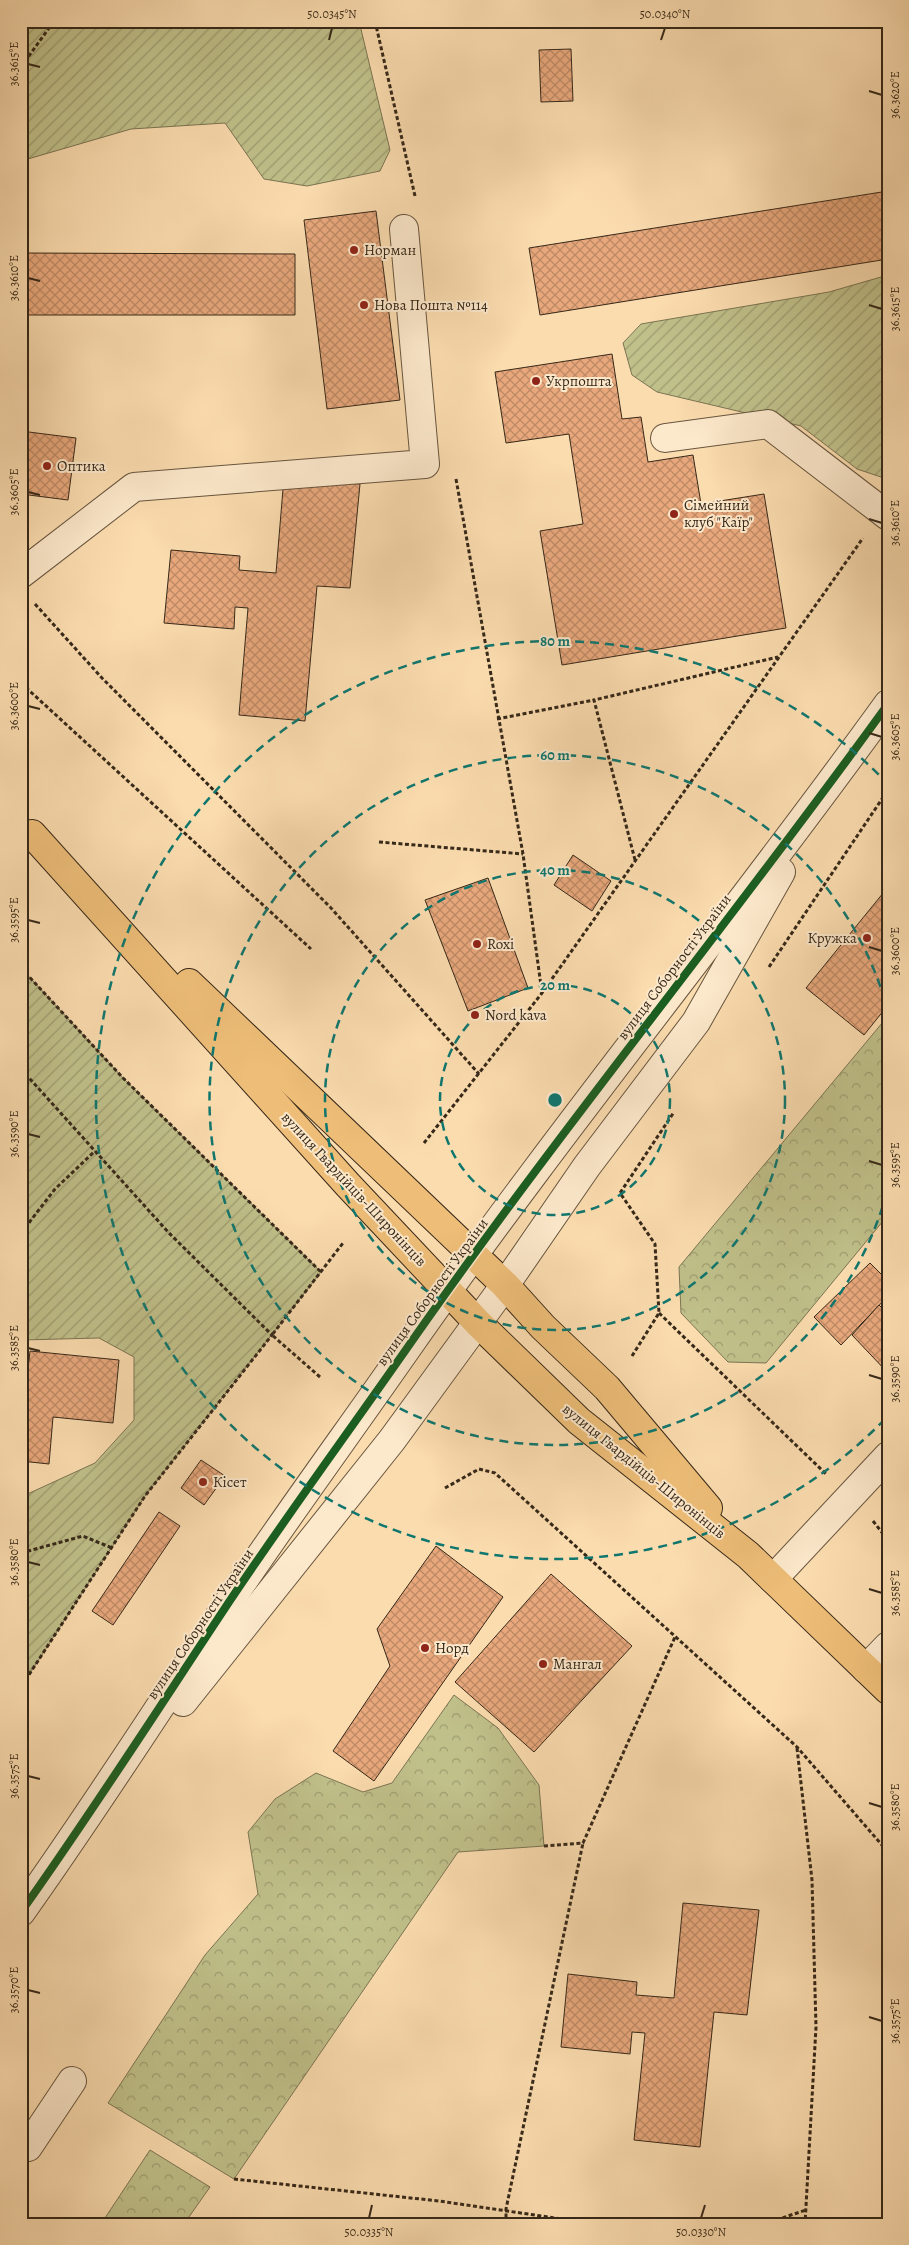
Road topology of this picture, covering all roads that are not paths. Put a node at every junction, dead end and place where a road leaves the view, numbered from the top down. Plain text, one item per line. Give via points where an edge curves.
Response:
1 (404, 229) dead end
2 (664, 438) dead end
3 (884, 514) edge
4 (21, 574) edge
5 (888, 704) edge
6 (837, 774) junction
7 (27, 829) edge
8 (474, 1255) junction
9 (505, 1285) junction
10 (449, 1290) junction
11 (478, 1323) junction
12 (888, 1456) edge
13 (748, 1555) junction
14 (773, 1579) junction
15 (888, 1646) edge
16 (866, 1669) junction
17 (888, 1690) edge
18 (74, 1838) junction
19 (21, 1912) edge
20 (72, 2081) dead end
21 (28, 2147) dead end

1 - 4 street via 425,464 134,487
2 - 3 street via 768,424
5 - 6 street, вулиця Соборності України
6 - 8 street, вулиця Соборності України
6 - 9 street, вулиця Соборності України via 696,1022 587,1166
7 - 8 main road, вулиця Гвардійців-Широнінців
7 - 10 main road, вулиця Гвардійців-Широнінців via 348,1185
8 - 9 main road, вулиця Гвардійців-Широнінців
8 - 10 street, вулиця Соборності України
9 - 11 street, вулиця Соборності України
9 - 13 main road, вулиця Гвардійців-Широнінців via 543,1327 607,1388
10 - 11 main road, вулиця Гвардійців-Широнінців
10 - 18 street, вулиця Соборності України via 232,1598
11 - 13 main road, вулиця Гвардійців-Широнінців via 579,1421
11 - 18 street, вулиця Соборності України via 392,1440
12 - 14 street
13 - 14 main road, вулиця Гвардійців-Широнінців
14 - 16 main road, вулиця Гвардійців-Широнінців
15 - 16 street
16 - 17 main road, вулиця Гвардійців-Широнінців
18 - 19 street, вулиця Соборності України
20 - 21 street

